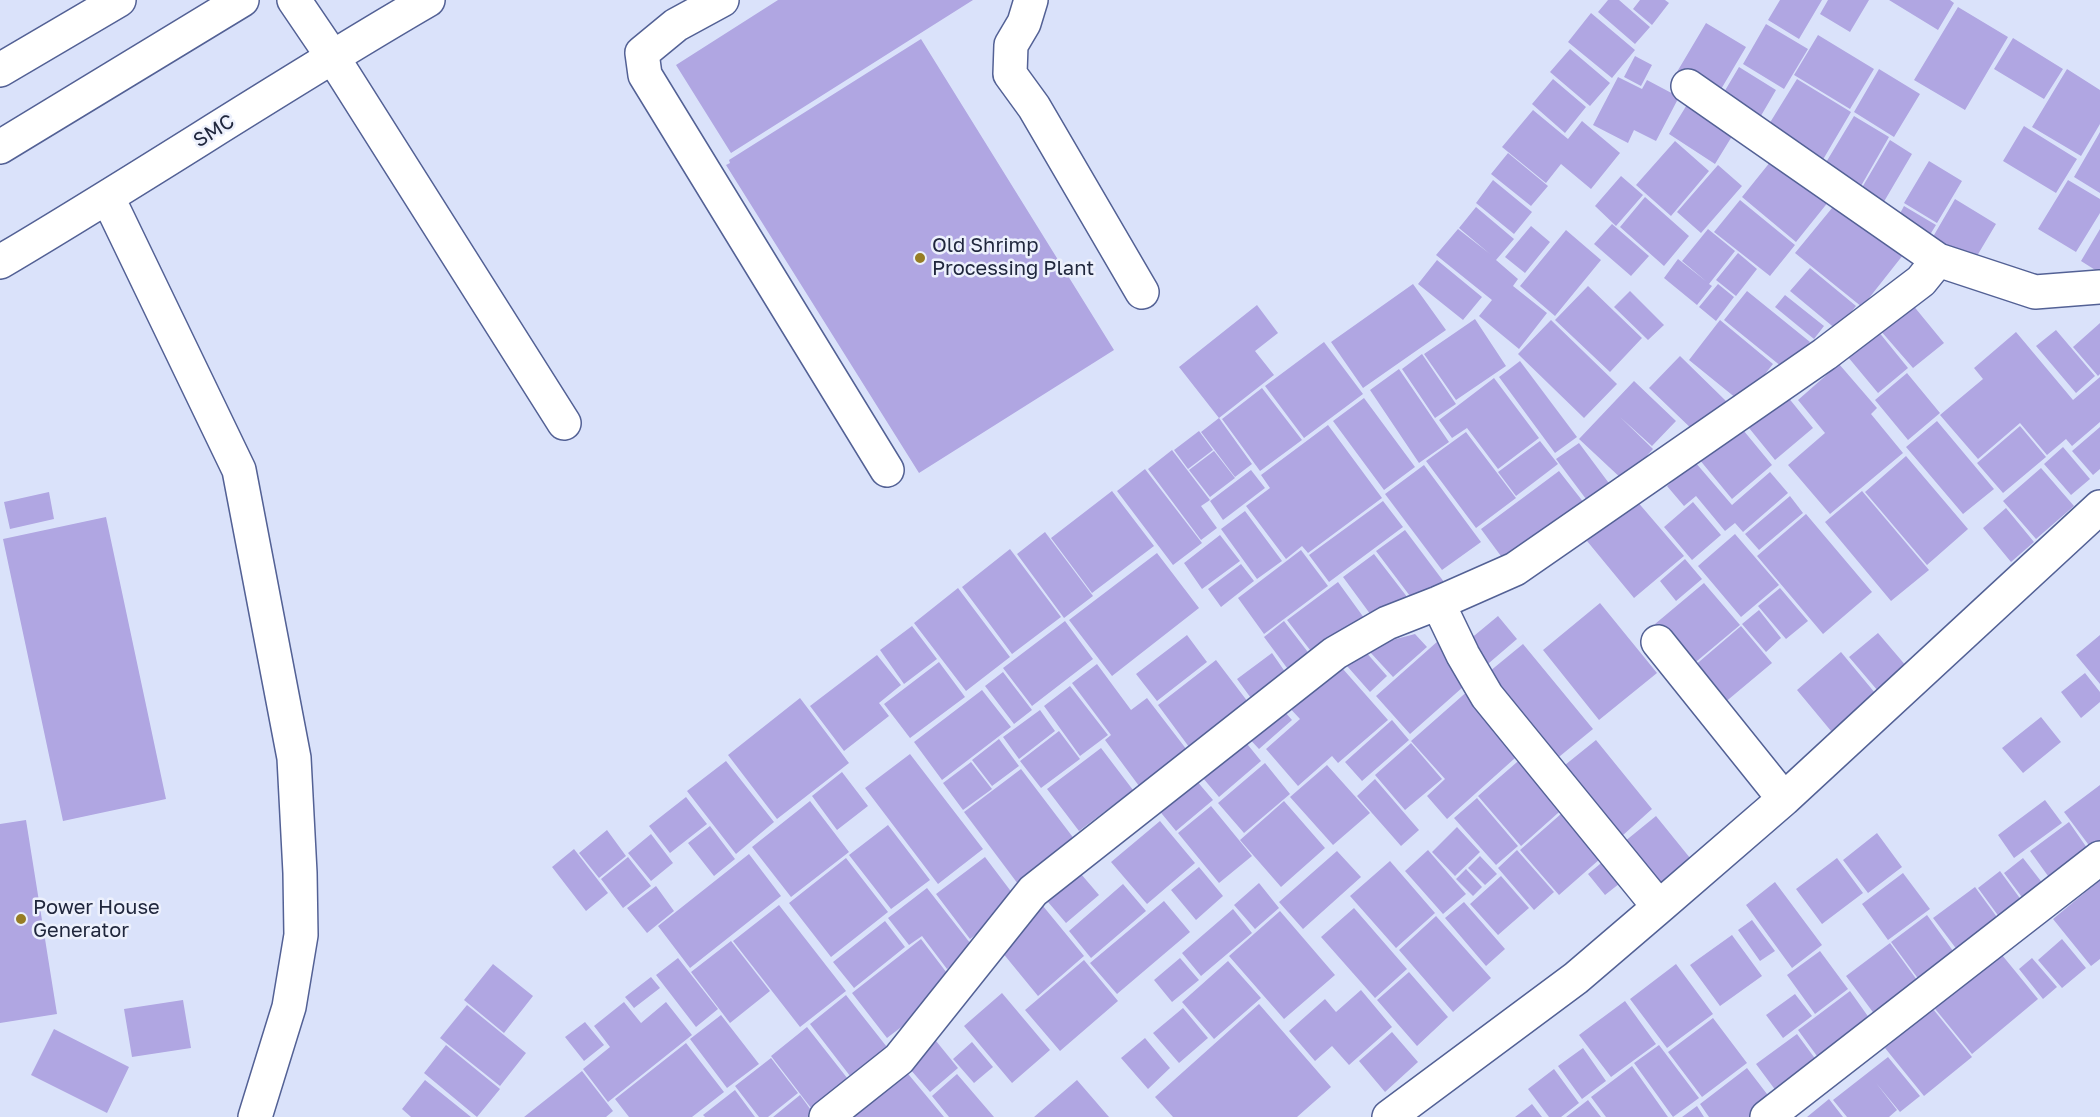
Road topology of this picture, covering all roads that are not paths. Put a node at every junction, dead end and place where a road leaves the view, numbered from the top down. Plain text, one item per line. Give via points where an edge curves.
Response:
1 (119, 0) edge
2 (242, 0) edge
3 (294, 0) edge
4 (428, 0) edge
5 (722, 0) edge
6 (1031, 0) edge
7 (332, 56) junction
8 (0, 70) edge
9 (1688, 86) dead end
10 (0, 147) edge
11 (108, 198) junction
12 (1938, 260) junction
13 (0, 262) edge
14 (2100, 287) edge
15 (1142, 292) dead end
16 (564, 423) dead end
17 (887, 470) dead end
18 (2100, 507) edge
19 (1438, 603) junction
20 (1658, 642) dead end
21 (1784, 799) junction
22 (2100, 858) edge
23 (1659, 907) junction
24 (255, 1117) edge
25 (826, 1117) edge
26 (1389, 1117) edge
27 (1767, 1117) edge

1 - 8 street
2 - 10 street
3 - 7 street
4 - 7 street, SMC
5 - 17 street via 676,25 642,53 645,75
6 - 15 street via 1011,45 1010,74 1034,107
7 - 11 street, SMC
7 - 16 street
9 - 12 street
11 - 13 street, SMC
11 - 24 street via 239,470 294,758 301,935 289,1007
12 - 14 street via 2035,292
12 - 19 street via 1921,281 1825,354 1534,556 1515,569
18 - 21 street
19 - 23 street via 1487,696
19 - 25 street via 1387,623 1335,653 1033,891 899,1059
20 - 21 street
21 - 23 street
22 - 27 street
23 - 26 street via 1576,978

